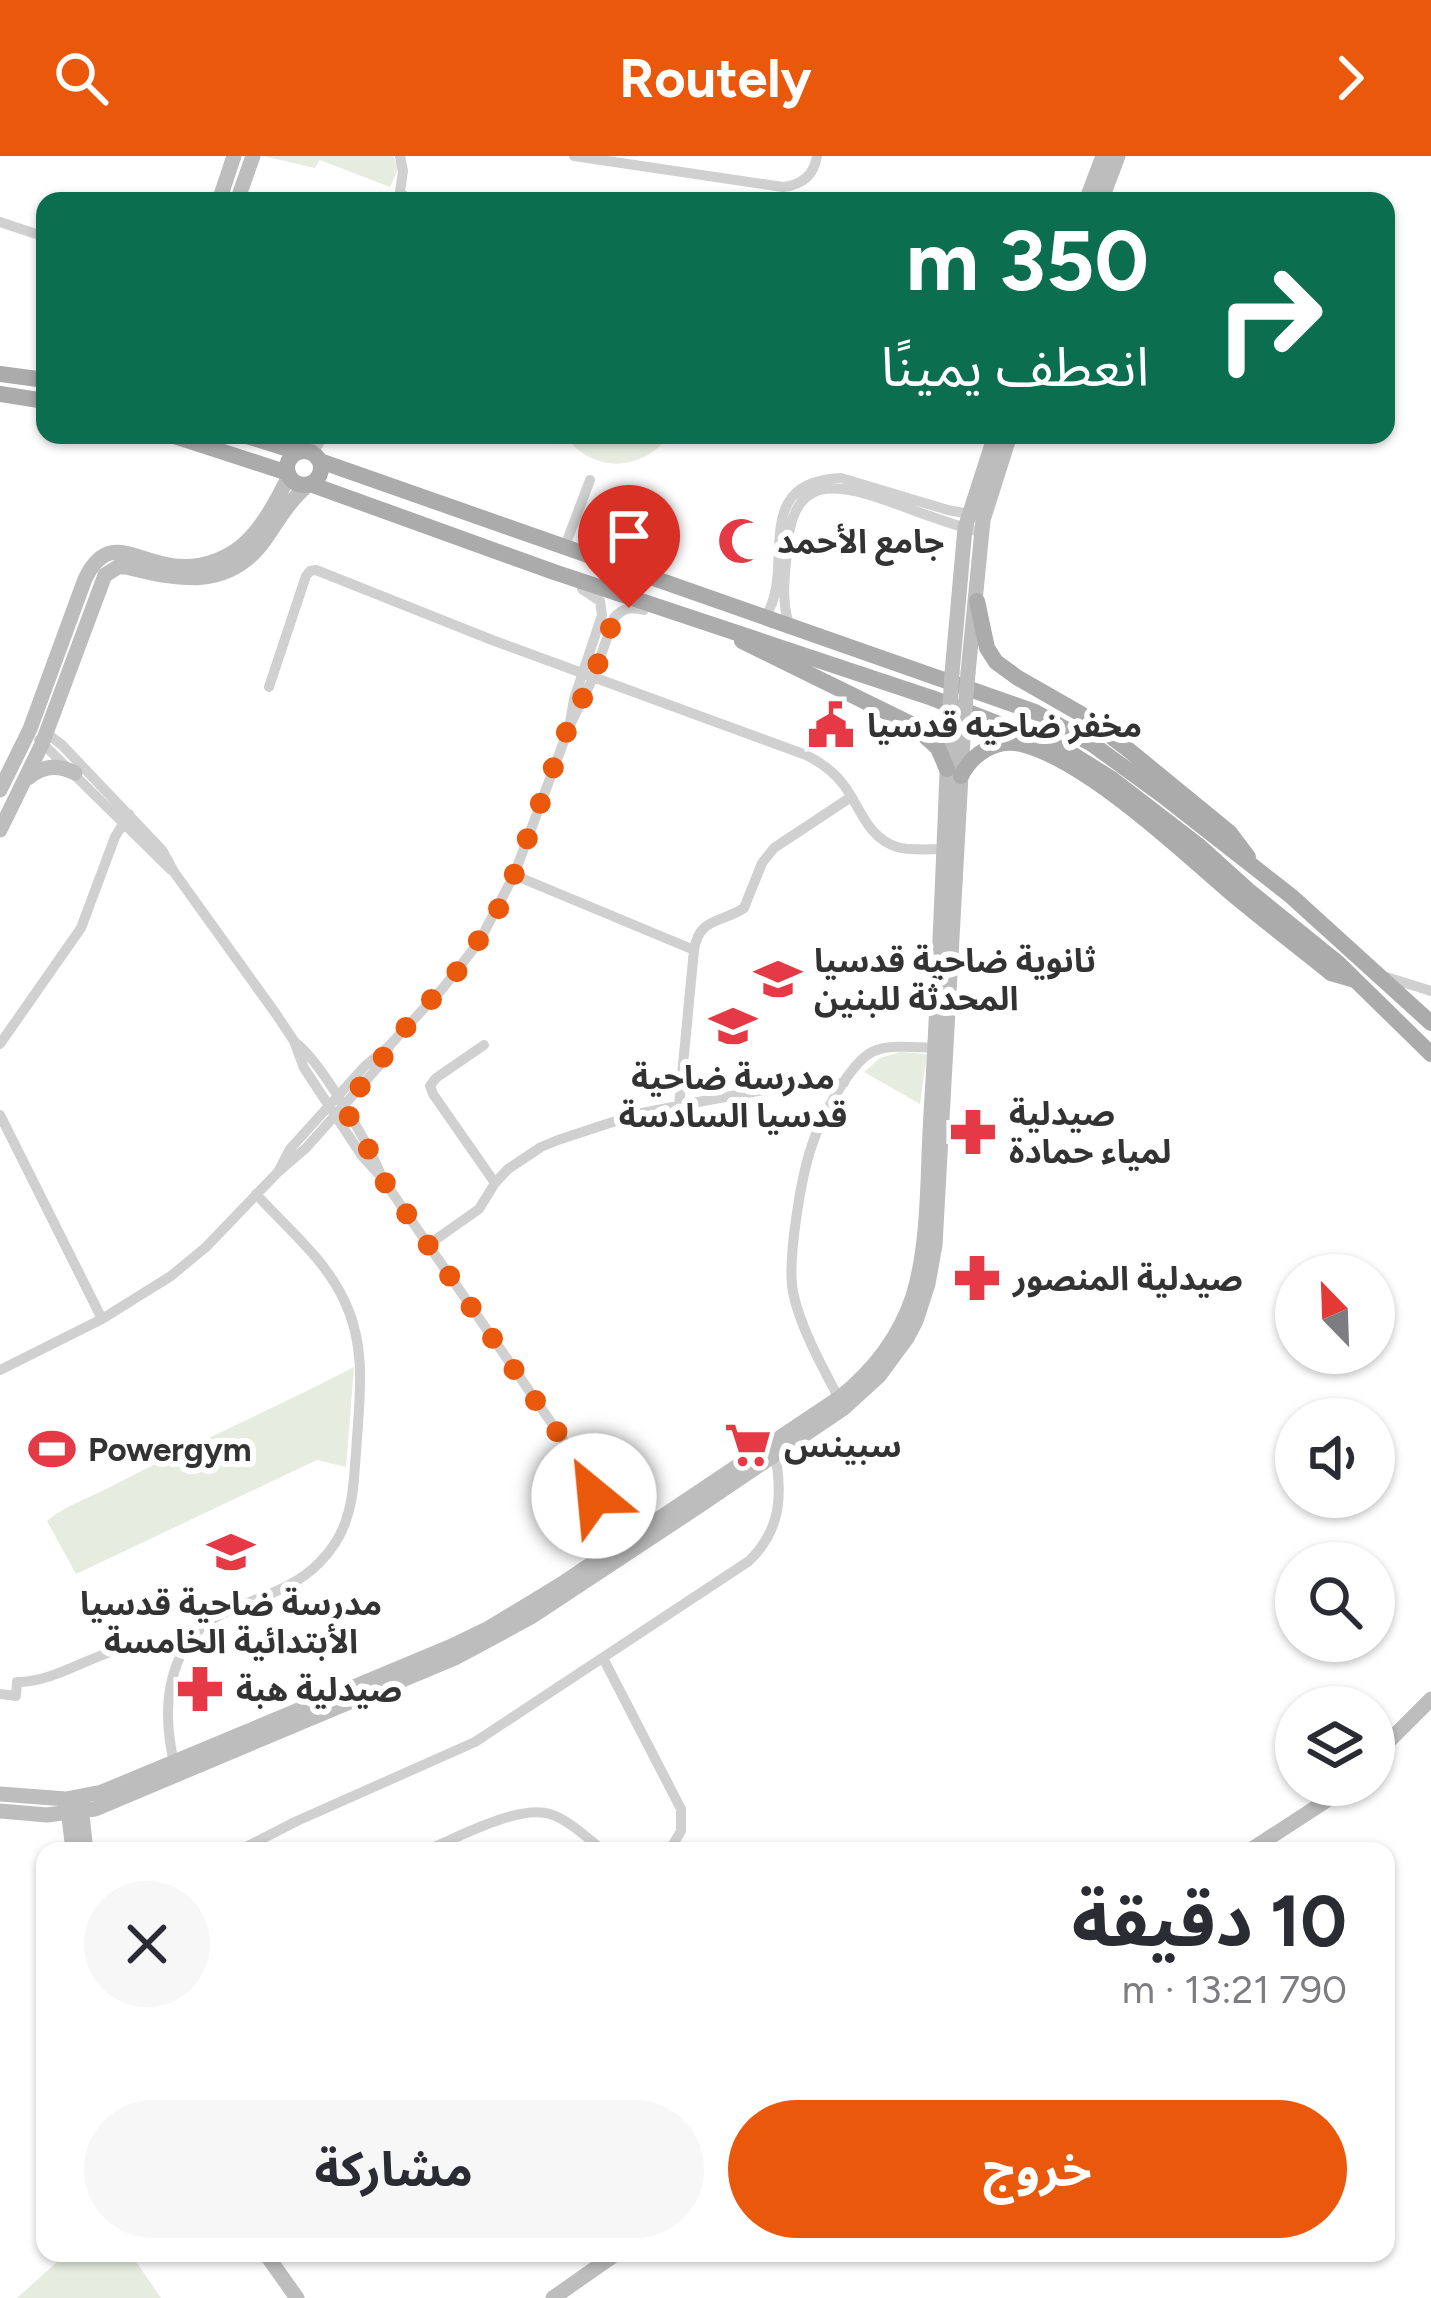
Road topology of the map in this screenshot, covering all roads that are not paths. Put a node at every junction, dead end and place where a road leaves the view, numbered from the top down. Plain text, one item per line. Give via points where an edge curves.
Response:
1 (234, 156) edge
2 (253, 156) edge
3 (400, 156) edge
4 (574, 156) edge
5 (817, 156) edge
6 (1113, 157) edge
7 (1103, 176) junction
8 (222, 192) edge
9 (240, 192) edge
10 (400, 192) edge
11 (1092, 192) edge
12 (1101, 192) edge
13 (0, 222) edge
14 (36, 233) edge
15 (0, 374) edge
16 (36, 379) edge
17 (0, 394) edge
18 (36, 399) edge
19 (198, 444) edge
20 (272, 444) edge
21 (318, 444) edge
22 (993, 444) edge
23 (1006, 444) edge
24 (310, 456) junction
25 (289, 475) junction
26 (590, 480) dead end
27 (309, 485) junction
28 (892, 498) junction
29 (284, 500) junction
30 (975, 523) junction
31 (565, 546) junction
32 (554, 572) junction
33 (976, 601) junction
34 (685, 615) junction
35 (608, 616) junction
36 (765, 617) junction
37 (790, 628) junction
38 (727, 629) junction
39 (960, 673) junction
40 (588, 676) junction
41 (269, 687) dead end
42 (40, 735) junction
43 (75, 773) junction
44 (954, 773) junction
45 (26, 781) junction
46 (0, 790) edge
47 (851, 797) junction
48 (126, 818) junction
49 (0, 830) edge
50 (944, 849) junction
51 (1259, 872) junction
52 (514, 875) junction
53 (694, 950) junction
54 (1378, 975) junction
55 (1357, 980) junction
56 (1431, 991) edge
57 (1431, 1023) edge
58 (0, 1044) edge
59 (484, 1045) dead end
60 (941, 1048) junction
61 (1431, 1054) edge
62 (844, 1083) junction
63 (336, 1106) junction
64 (679, 1106) junction
65 (0, 1115) edge
66 (495, 1183) junction
67 (256, 1194) junction
68 (428, 1245) junction
69 (102, 1319) junction
70 (0, 1370) edge
71 (842, 1403) junction
72 (774, 1449) junction
73 (632, 1544) junction
74 (179, 1653) junction
75 (603, 1658) junction
76 (0, 1694) edge
77 (1431, 1700) edge
78 (1395, 1735) edge
79 (175, 1768) junction
80 (0, 1794) edge
81 (74, 1806) junction
82 (1318, 1806) edge
83 (0, 1811) edge
84 (74, 1842) edge
85 (84, 1842) edge
86 (256, 1842) edge
87 (446, 1842) edge
88 (592, 1842) edge
89 (674, 1842) edge
90 (1263, 1842) edge
91 (272, 2262) edge
92 (604, 2262) edge
93 (298, 2298) edge
94 (553, 2298) edge

1 - 8 main road
2 - 9 main road
3 - 10 street
4 - 5 street via 783,187 806,179
6 - 7 main road
7 - 11 main road
7 - 12 main road
13 - 14 street
15 - 16 main road
17 - 18 main road
19 - 25 main road
20 - 24 main road
21 - 24 street
22 - 30 main road
23 - 30 main road
24 - 25 main road via 289,461
24 - 27 main road via 320,475
24 - 31 main road
25 - 27 main road
25 - 29 main road
26 - 31 street
27 - 29 main road
27 - 32 main road
28 - 30 street
28 - 36 street via 841,478 797,492 782,515 775,595
28 - 37 street via 827,488 796,509 784,596
29 - 42 main road via 263,544 229,571 187,580 107,562
30 - 33 main road
30 - 39 main road
31 - 36 main road
32 - 34 main road
32 - 35 street via 596,596
33 - 39 main road
33 - 51 main road via 996,662 1125,747 1230,833
34 - 35 street via 629,608
34 - 38 main road
35 - 40 street
36 - 37 main road
37 - 51 main road via 1066,728
38 - 44 main road via 913,724
38 - 55 main road via 1064,749 1198,844
39 - 44 main road, bridge
40 - 41 street via 313,570
40 - 47 street via 806,755
40 - 52 street
42 - 43 street
42 - 45 main road
42 - 46 main road
42 - 48 street via 62,745
43 - 45 main road via 53,767
43 - 48 street
44 - 50 main road
44 - 55 main road via 1006,743 1057,758 1331,973
44 - 60 main road
45 - 49 main road
47 - 50 street via 882,841
47 - 53 street via 774,848 744,908 704,928
48 - 58 street via 75,940
48 - 63 street via 162,850
50 - 60 main road
51 - 54 main road
52 - 53 street
52 - 63 street via 463,965
53 - 64 street
54 - 56 street
54 - 57 main road
55 - 61 main road
59 - 66 street via 431,1090
60 - 62 street via 876,1050
60 - 71 main road via 928,1285 894,1358
62 - 64 street
62 - 71 street via 808,1156 791,1268 799,1314
63 - 67 street
63 - 68 street
64 - 66 street via 559,1140
65 - 69 street
66 - 68 street via 479,1210
67 - 69 street via 171,1276
67 - 74 street via 329,1275 352,1319 361,1369 352,1494 341,1534 316,1567 215,1617
68 - 73 street via 605,1491
69 - 70 street
71 - 72 main road
72 - 73 main road
72 - 75 street via 778,1509 764,1546
73 - 79 main road via 531,1617 457,1657
74 - 76 street via 134,1644 17,1682 16,1696
74 - 79 street via 169,1696
75 - 86 street via 461,1750
75 - 89 street via 681,1809
77 - 78 main road
79 - 81 main road via 107,1805
80 - 81 main road
81 - 83 main road
81 - 84 main road
81 - 85 main road
82 - 90 main road
87 - 88 street via 539,1811
91 - 93 main road
92 - 94 main road

